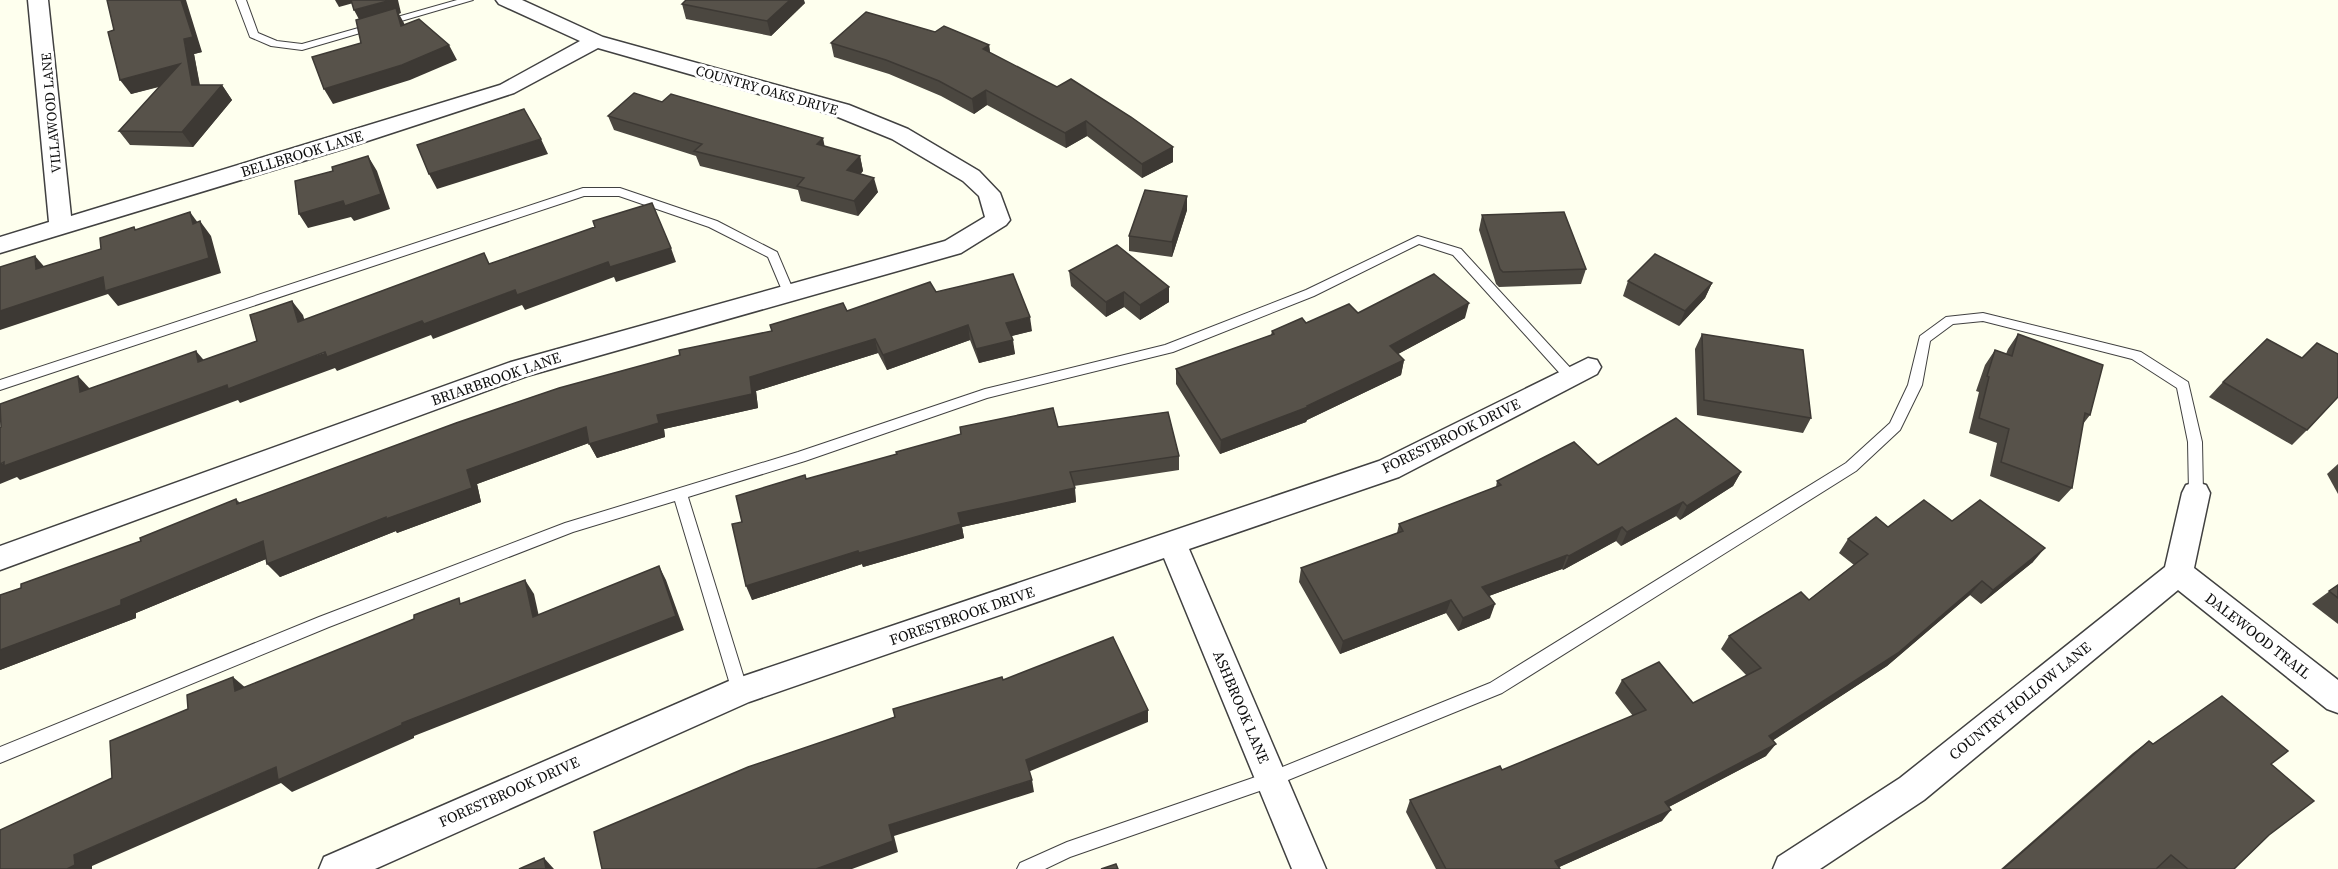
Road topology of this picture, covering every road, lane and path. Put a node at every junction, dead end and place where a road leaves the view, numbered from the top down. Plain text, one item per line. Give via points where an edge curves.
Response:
1 (38, 0) edge
2 (241, 0) edge
3 (468, 0) edge
4 (506, 0) edge
5 (596, 41) junction
6 (998, 220) joint
7 (61, 227) junction
8 (0, 245) edge
9 (788, 292) junction
10 (1579, 372) joint
11 (0, 385) edge
12 (680, 493) junction
13 (2196, 493) joint
14 (1173, 544) junction
15 (0, 558) edge
16 (2178, 573) junction
17 (740, 691) junction
18 (2338, 699) edge
19 (0, 755) edge
20 (1271, 778) junction
21 (336, 869) edge
22 (1026, 869) edge
23 (1309, 869) edge
24 (1790, 869) edge

1 - 7 street, VILLAWOOD LANE
2 - 3 lane via 254,35 275,44 302,47
4 - 5 street, COUNTRY OAKS DRIVE
5 - 6 street, COUNTRY OAKS DRIVE via 841,110 900,134 971,176 989,193
5 - 7 street, BELLBROOK LANE via 507,89
6 - 9 street, BRIARBROOK LANE via 952,247
7 - 8 street, BELLBROOK LANE
9 - 11 lane via 773,255 713,224 620,192 583,192
9 - 15 street, BRIARBROOK LANE via 520,369
10 - 12 lane via 1457,252 1418,240 1310,293 1168,349 985,394 801,457
10 - 14 street, FORESTBROOK DRIVE via 1389,469
12 - 17 lane
12 - 19 lane via 570,526
13 - 16 street
13 - 20 lane via 2195,442 2183,385 2136,354 1983,317 1950,320 1924,339 1915,385 1894,426 1851,467 1496,688
14 - 17 street, FORESTBROOK DRIVE
14 - 20 street, ASHBROOK LANE
16 - 18 street, DALEWOOD TRAIL
16 - 24 street, COUNTRY HOLLOW LANE via 1912,789
17 - 21 street, FORESTBROOK DRIVE
20 - 22 lane via 1067,850
20 - 23 street, ASHBROOK LANE

